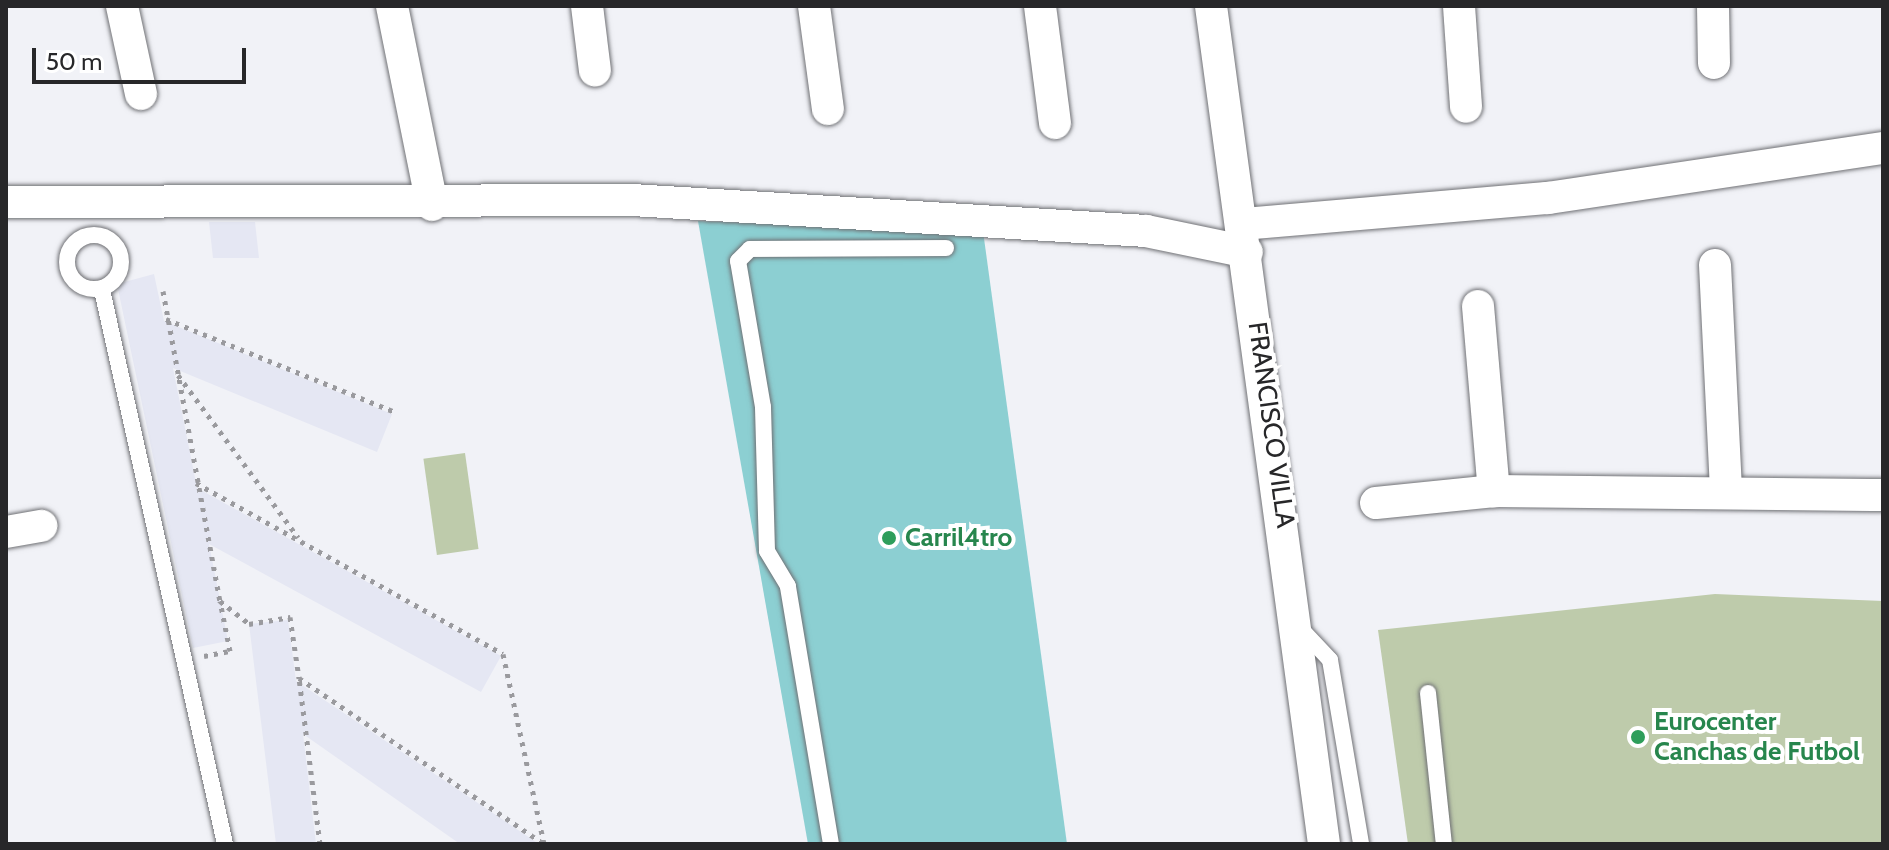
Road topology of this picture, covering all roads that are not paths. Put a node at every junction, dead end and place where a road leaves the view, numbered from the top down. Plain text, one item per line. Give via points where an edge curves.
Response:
1 (122, 6) edge
2 (392, 6) edge
3 (587, 6) edge
4 (814, 6) edge
5 (1040, 6) edge
6 (1211, 6) edge
7 (1459, 6) edge
8 (1713, 6) edge
9 (1714, 63) dead end
10 (595, 71) dead end
11 (141, 94) dead end
12 (1466, 107) dead end
13 (828, 109) dead end
14 (1055, 123) dead end
15 (1883, 148) edge
16 (6, 202) edge
17 (432, 205) junction
18 (1245, 238) junction
19 (946, 248) dead end
20 (1715, 265) dead end
21 (102, 290) dead end
22 (1478, 306) dead end
23 (1494, 491) junction
24 (1726, 493) junction
25 (1883, 495) edge
26 (1376, 503) dead end
27 (41, 526) dead end
28 (6, 532) edge
29 (1300, 628) junction
30 (1428, 693) dead end
31 (225, 844) edge
32 (831, 844) edge
33 (1324, 844) edge
34 (1361, 844) edge
35 (1444, 844) edge

1 - 11 street
2 - 17 street
3 - 10 street
4 - 13 street
5 - 14 street
6 - 18 street, FRANCISCO VILLA
7 - 12 street
8 - 9 street
15 - 18 street
16 - 17 street
17 - 18 street via 632,200
18 - 29 street, FRANCISCO VILLA
19 - 32 lane via 750,249 738,261 763,407 767,551 788,586
20 - 24 street
21 - 31 lane
22 - 23 street
23 - 24 street
23 - 26 street
24 - 25 street
27 - 28 street
29 - 33 street, FRANCISCO VILLA
29 - 34 lane via 1330,660
30 - 35 lane

